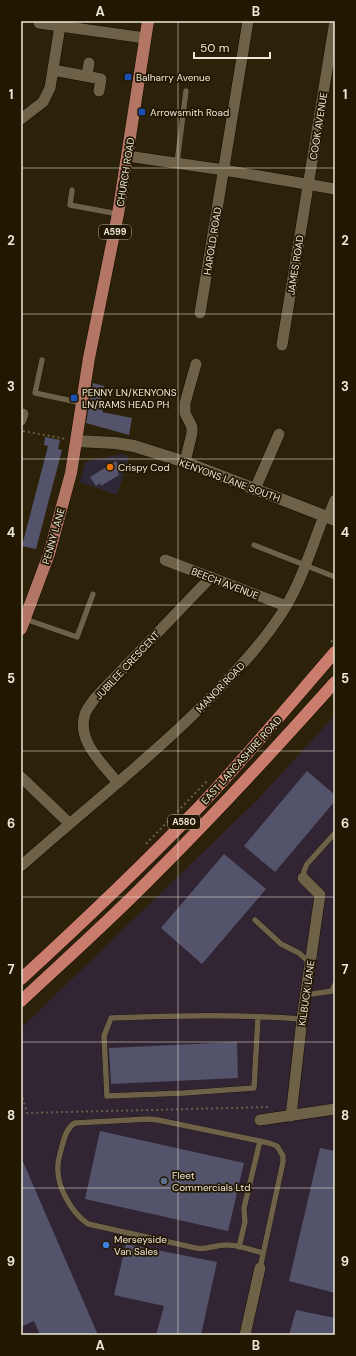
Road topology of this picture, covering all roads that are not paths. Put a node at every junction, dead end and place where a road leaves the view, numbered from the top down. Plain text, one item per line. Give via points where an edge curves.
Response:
1 (148, 21) edge
2 (248, 21) edge
3 (335, 21) edge
4 (39, 23) dead end
5 (60, 26) junction
6 (145, 38) junction
7 (89, 63) dead end
8 (53, 70) junction
9 (87, 76) junction
10 (98, 91) dead end
11 (186, 91) dead end
12 (21, 119) edge
13 (127, 156) junction
14 (178, 163) junction
15 (224, 170) junction
16 (308, 185) junction
17 (335, 189) edge
18 (72, 190) dead end
19 (118, 214) junction
20 (200, 313) dead end
21 (282, 345) dead end
22 (42, 360) dead end
23 (195, 364) dead end
24 (82, 403) junction
25 (279, 434) dead end
26 (77, 441) junction
27 (185, 462) junction
28 (255, 489) junction
29 (335, 500) edge
30 (329, 517) edge
31 (254, 545) dead end
32 (165, 560) dead end
33 (305, 565) junction
34 (211, 577) junction
35 (335, 577) edge
36 (93, 594) dead end
37 (286, 606) junction
38 (23, 624) edge
39 (332, 648) edge
40 (335, 682) edge
41 (21, 777) edge
42 (118, 783) junction
43 (69, 823) junction
44 (335, 833) edge
45 (21, 866) edge
46 (303, 878) joint
47 (255, 920) dead end
48 (310, 963) junction
49 (21, 979) edge
50 (335, 984) edge
51 (306, 995) junction
52 (21, 1001) edge
53 (258, 1017) junction
54 (302, 1019) junction
55 (335, 1109) edge
56 (291, 1116) junction
57 (260, 1120) dead end
58 (260, 1141) junction
59 (239, 1247) junction
60 (263, 1253) junction
61 (260, 1268) joint
62 (245, 1335) edge

1 - 6 main road, CHURCH ROAD / A599
2 - 15 street, HAROLD ROAD
3 - 16 street, COOK AVENUE
4 - 5 street
5 - 6 street
5 - 8 street
6 - 13 main road, CHURCH ROAD / A599
7 - 9 street
8 - 9 street
8 - 12 street via 50,88 43,102
9 - 10 street via 101,79
11 - 14 lane
13 - 14 street
13 - 19 main road, CHURCH ROAD / A599
14 - 15 street
15 - 16 street
15 - 20 street, HAROLD ROAD
16 - 17 street
16 - 21 street, JAMES ROAD
18 - 19 lane via 70,205
19 - 24 main road, CHURCH ROAD / A599
22 - 24 lane via 35,393
23 - 27 street via 185,404 185,413 192,432
24 - 26 main road, CHURCH ROAD / A599
25 - 28 street
26 - 27 street, KENYONS LANE SOUTH via 125,444
26 - 38 main road, PENNY LANE / A599 via 49,554
27 - 28 street, KENYONS LANE SOUTH
28 - 30 street, KENYONS LANE SOUTH
29 - 30 street, MANOR ROAD
30 - 33 street, MANOR ROAD
31 - 33 lane
32 - 34 street, BEECH AVENUE
33 - 35 lane
33 - 37 street, MANOR ROAD
34 - 37 street, BEECH AVENUE
34 - 42 street, JUBILEE CRESCENT via 95,698 85,713 83,731 89,748
36 - 38 lane via 77,637
37 - 42 street, MANOR ROAD via 264,638 229,678 158,749
39 - 49 highway, EAST LANCASHIRE ROAD / A580 via 276,721 200,806 132,875
40 - 52 highway, EAST LANCASHIRE ROAD / A580 via 156,874
41 - 43 street
42 - 43 street, MANOR ROAD
43 - 45 street, MANOR ROAD
44 - 46 lane via 307,864
46 - 48 street, KILBUCK LANE via 320,895
47 - 48 lane via 281,944 299,953
48 - 51 street, KILBUCK LANE
50 - 51 lane via 332,991
51 - 54 street, KILBUCK LANE
53 - 53 lane via 111,1018 104,1036 107,1096 254,1088
53 - 54 lane
54 - 56 street, KILBUCK LANE
55 - 56 street
56 - 57 street
58 - 59 lane via 244,1208 245,1222
58 - 59 lane via 148,1119 75,1123 70,1126 63,1142 58,1165 61,1186 69,1204 78,1217 88,1224 201,1249 227,1244
58 - 60 lane via 277,1146 283,1156
59 - 60 lane
60 - 61 lane
61 - 62 street

